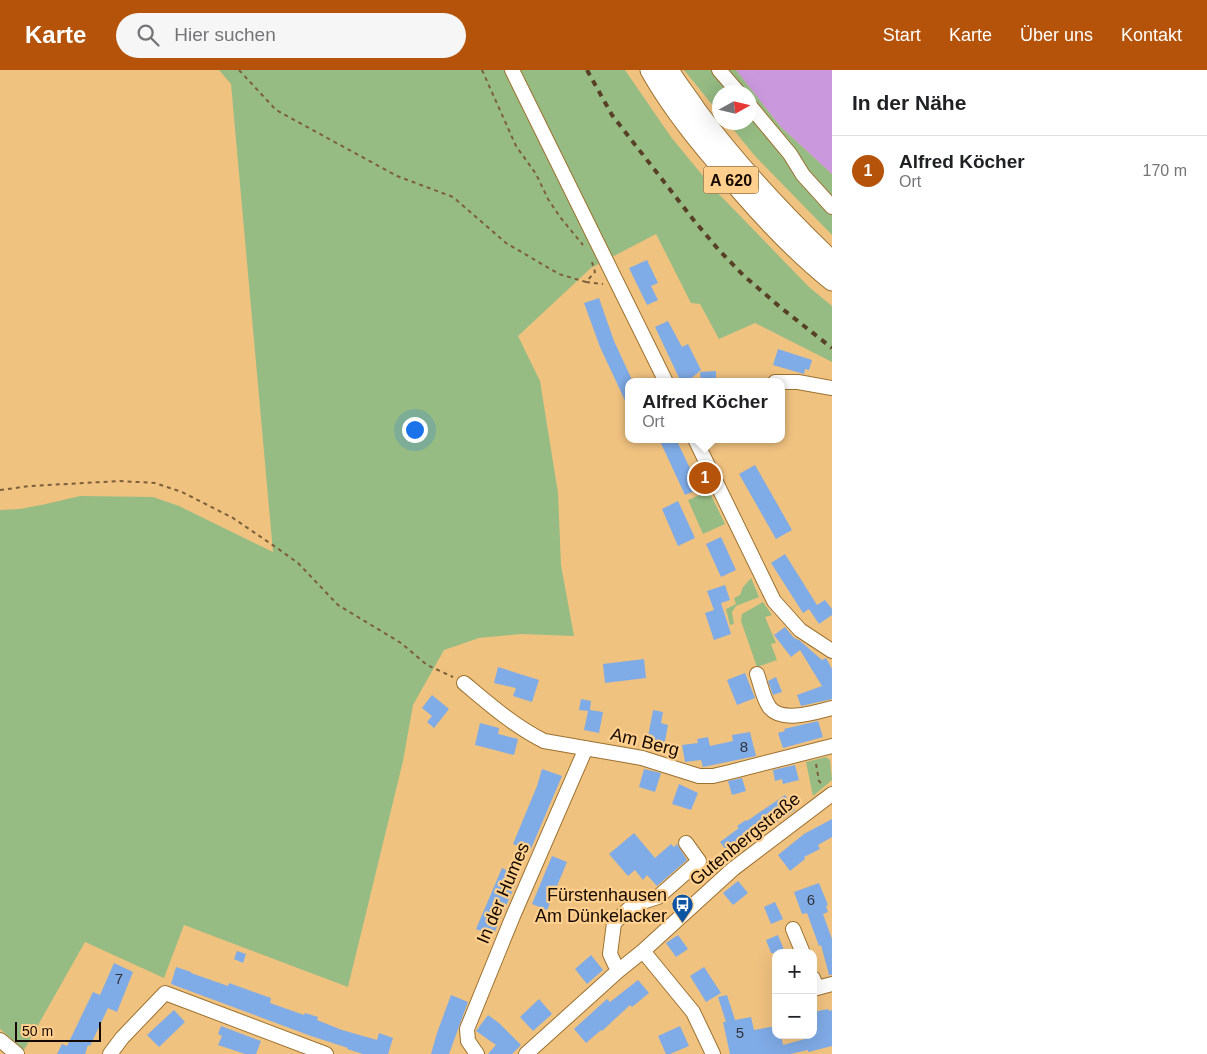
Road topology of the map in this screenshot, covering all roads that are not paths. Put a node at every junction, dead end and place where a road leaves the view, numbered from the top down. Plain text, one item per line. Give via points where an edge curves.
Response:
1 (512, 70) edge
2 (650, 70) edge
3 (669, 70) edge
4 (719, 70) edge
5 (732, 85) edge
6 (757, 114) edge
7 (774, 203) junction
8 (832, 207) edge
9 (832, 247) edge
10 (832, 261) edge
11 (832, 281) edge
12 (664, 378) edge
13 (785, 382) edge
14 (832, 388) edge
15 (697, 443) edge
16 (832, 651) edge
17 (757, 674) dead end
18 (464, 683) road end
19 (832, 708) edge
20 (832, 746) edge
21 (586, 748) junction
22 (828, 790) edge
23 (686, 843) dead end
24 (793, 929) dead end
25 (801, 949) edge
26 (643, 951) junction
27 (618, 971) junction
28 (832, 984) edge
29 (817, 985) edge
30 (0, 1040) edge
31 (17, 1054) edge
32 (110, 1054) edge
33 (326, 1054) edge
34 (477, 1054) edge
35 (526, 1054) edge
36 (713, 1054) edge

1 - 12 street
2 - 11 highway, A 620 via 697,139 738,188
3 - 7 highway, A 620 via 712,130
4 - 5 street
6 - 8 street
7 - 9 highway via 805,221
7 - 10 highway, A 620
13 - 14 street
15 - 16 street via 774,601 800,630
17 - 19 street via 768,704 782,715 796,716
18 - 21 street, Am Berg via 529,734 544,741
20 - 21 street, Am Berg via 713,776 700,776 642,758
21 - 34 street, In der Humes via 512,916 467,1029 468,1041
22 - 26 street, Gutenbergstraße via 733,869
23 - 27 street via 699,861 694,867 658,897 633,905 614,923 610,954
24 - 25 street
26 - 27 street, Gutenbergstraße
26 - 36 street via 693,1012
27 - 35 street, Gutenbergstraße
28 - 29 street
30 - 31 street
32 - 33 street via 165,994

